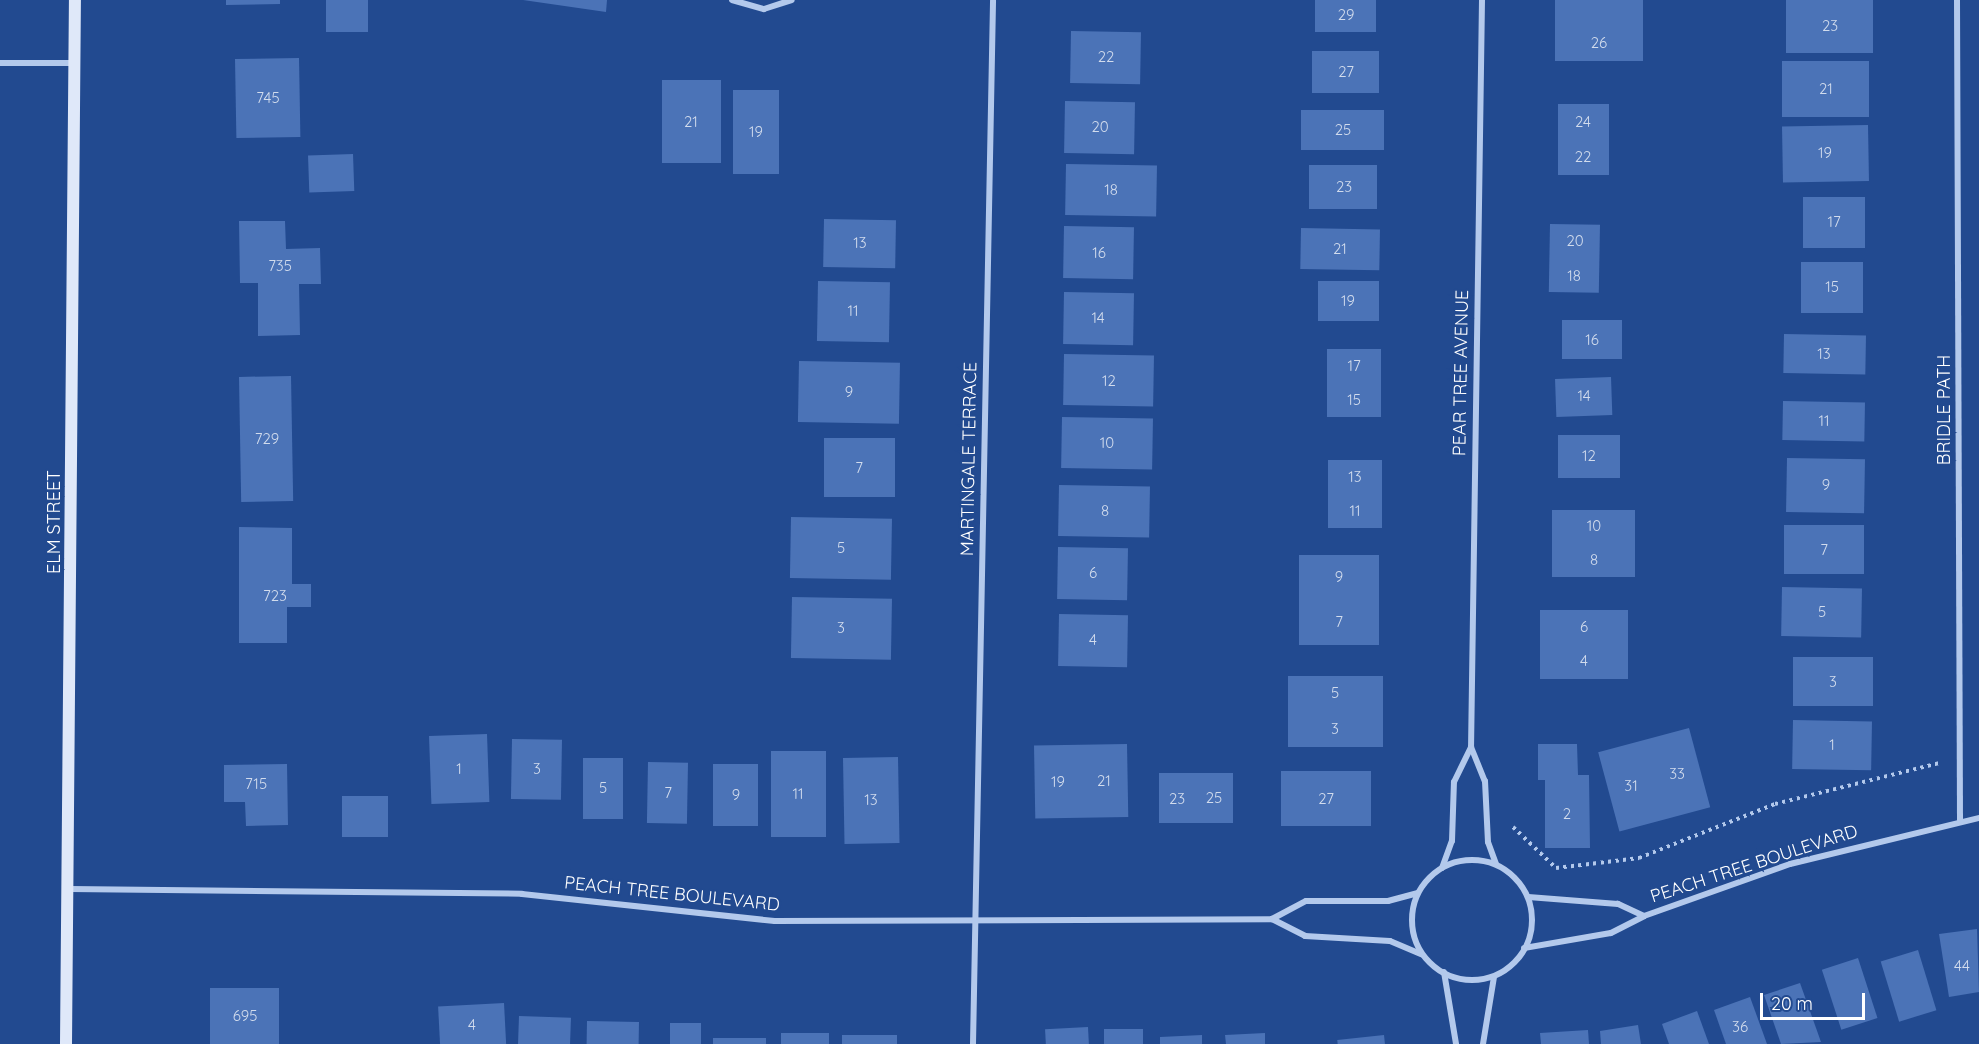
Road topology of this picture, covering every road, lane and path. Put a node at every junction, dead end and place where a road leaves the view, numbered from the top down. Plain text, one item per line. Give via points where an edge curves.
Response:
1 (75, 0) edge
2 (732, 0) edge
3 (792, 0) edge
4 (993, 0) edge
5 (1482, 0) edge
6 (1957, 0) edge
7 (0, 63) edge
8 (75, 63) junction
9 (1471, 747) junction
10 (1960, 759) junction
11 (1979, 818) edge
12 (1960, 820) junction
13 (1513, 827) dead end
14 (1496, 864) junction
15 (1442, 868) junction
16 (70, 889) junction
17 (1417, 893) junction
18 (1528, 897) junction
19 (1644, 916) junction
20 (975, 918) junction
21 (1272, 919) junction
22 (1524, 948) junction
23 (1421, 954) junction
24 (1444, 972) junction
25 (1494, 977) junction
26 (66, 1044) edge
27 (973, 1044) edge
28 (1456, 1044) edge
29 (1483, 1044) edge

1 - 8 main road, ELM STREET
2 - 3 street via 764,9
4 - 20 street, MARTINGALE TERRACE
5 - 9 street, PEAR TREE AVENUE
6 - 10 street, BRIDLE PATH
7 - 8 street
8 - 16 main road, ELM STREET
9 - 14 street, PEAR TREE AVENUE via 1485,781 1488,842
9 - 15 street, PEAR TREE AVENUE via 1454,782 1452,841
10 - 12 street, BRIDLE PATH
10 - 13 path via 1775,804 1639,858 1556,868
11 - 12 street, PEACH TREE BOULEVARD
12 - 19 street, PEACH TREE BOULEVARD via 1790,864
14 - 15 street via 1476,859
14 - 18 street via 1517,879
15 - 17 street
16 - 20 street, PEACH TREE BOULEVARD via 522,894 775,921
16 - 26 main road, ELM STREET
17 - 21 street, PEACH TREE BOULEVARD via 1388,901 1306,901
17 - 23 street via 1411,914
18 - 19 street, PEACH TREE BOULEVARD via 1618,904
18 - 22 street via 1532,917
19 - 22 street, PEACH TREE BOULEVARD via 1611,933
20 - 21 street, PEACH TREE BOULEVARD
20 - 27 street, MARTINGALE TERRACE
21 - 23 street, PEACH TREE BOULEVARD via 1305,936 1390,941
22 - 25 street
23 - 24 street
24 - 25 street via 1456,979
24 - 28 street
25 - 29 street

